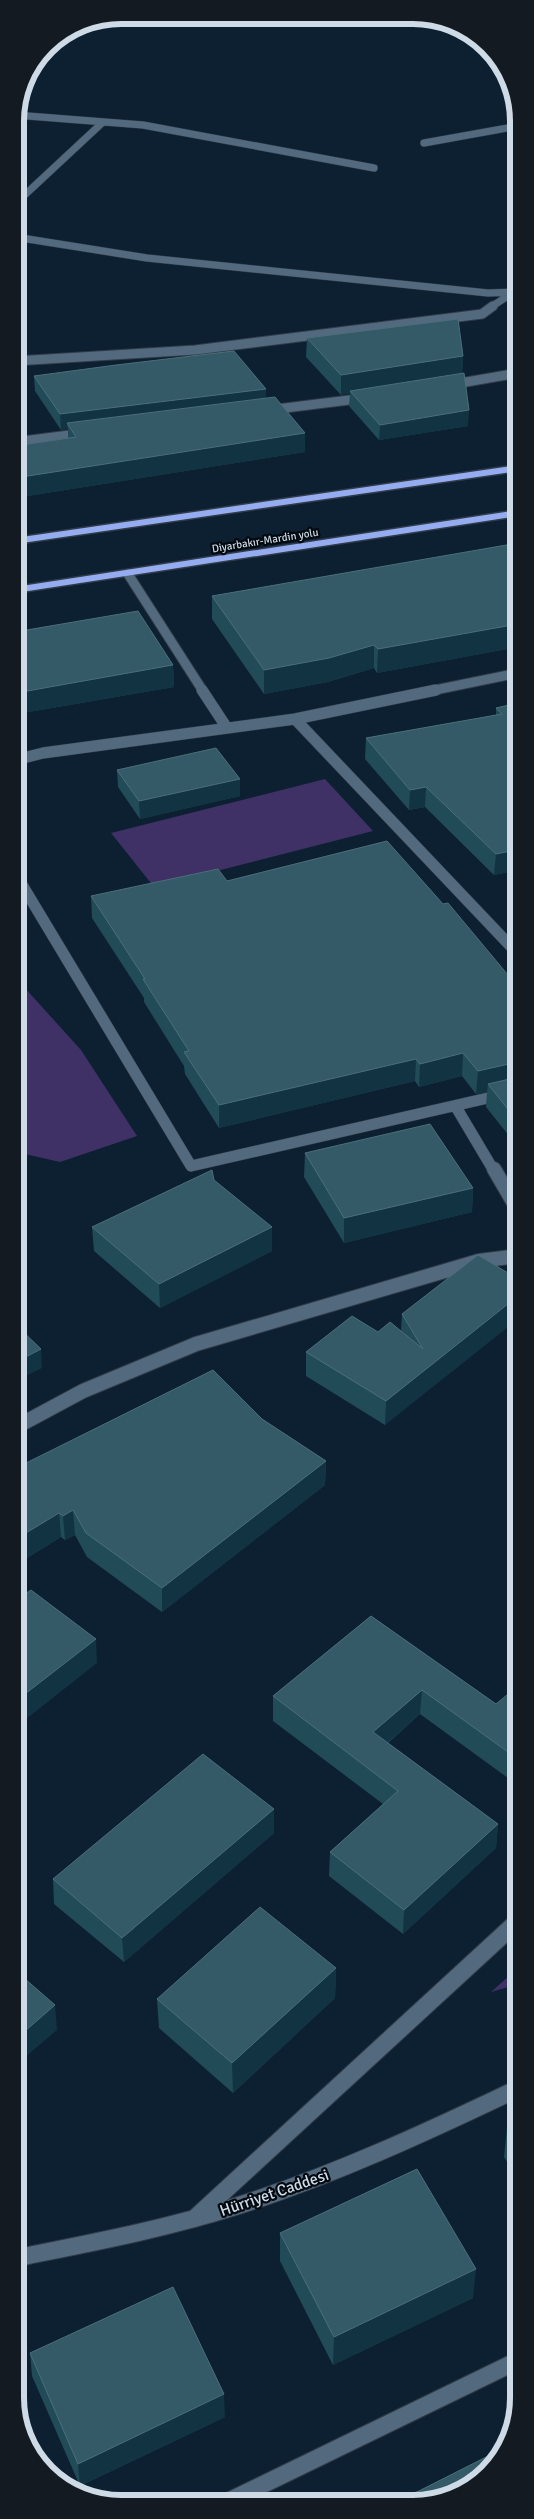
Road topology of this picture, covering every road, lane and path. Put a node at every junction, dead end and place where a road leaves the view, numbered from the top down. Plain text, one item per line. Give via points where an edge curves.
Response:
1 (24, 116) edge
2 (102, 123) junction
3 (510, 127) edge
4 (424, 143) dead end
5 (374, 168) dead end
6 (24, 196) edge
7 (24, 238) edge
8 (510, 292) edge
9 (510, 296) edge
10 (24, 360) edge
11 (510, 374) edge
12 (436, 387) edge
13 (370, 397) edge
14 (263, 411) edge
15 (94, 432) edge
16 (24, 441) edge
17 (510, 469) edge
18 (510, 515) edge
19 (24, 540) edge
20 (128, 574) junction
21 (24, 589) edge
22 (510, 675) edge
23 (295, 719) junction
24 (227, 728) junction
25 (24, 758) edge
26 (24, 889) edge
27 (510, 946) edge
28 (510, 1093) edge
29 (456, 1107) junction
30 (510, 1197) edge
31 (510, 1257) edge
32 (24, 1423) edge
33 (510, 1928) edge
34 (510, 2092) edge
35 (194, 2218) junction
36 (24, 2256) edge
37 (510, 2364) edge
38 (241, 2495) edge

1 - 2 street
2 - 5 street via 143,125
2 - 6 street
3 - 4 street
7 - 8 street via 147,258 488,293
9 - 10 street via 482,314 195,350
11 - 12 street
13 - 14 street
15 - 16 street
17 - 19 highway
18 - 20 highway, Diyarbakır-Mardin yolu
20 - 21 highway, Diyarbakır-Mardin yolu
20 - 24 street
22 - 23 street
23 - 24 street
23 - 27 street
24 - 25 street
26 - 29 street via 192,1166
28 - 29 street
29 - 30 street
31 - 32 street via 479,1261 196,1344 83,1391
33 - 35 street
34 - 35 street, Hürriyet Caddesi via 320,2177
35 - 36 street, Hürriyet Caddesi
37 - 38 street

